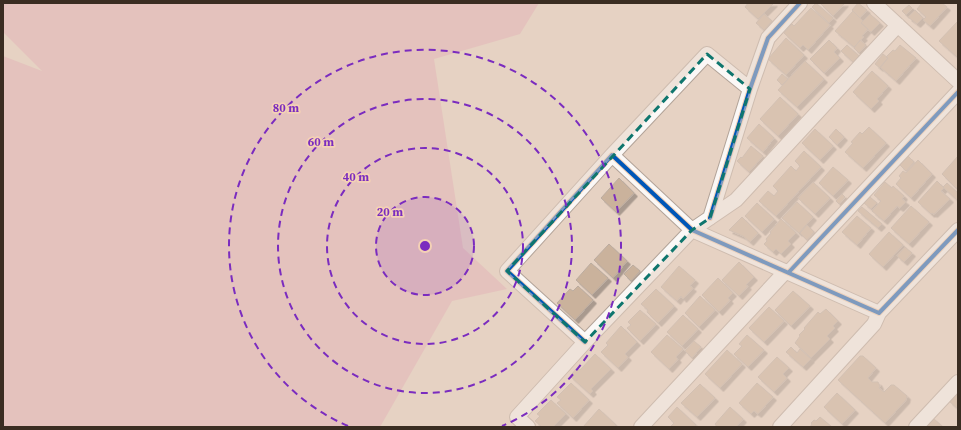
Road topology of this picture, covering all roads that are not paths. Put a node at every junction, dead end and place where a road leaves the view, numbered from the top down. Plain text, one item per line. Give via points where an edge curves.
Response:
1 (800, 3) edge
2 (874, 3) edge
3 (898, 25) junction
4 (958, 81) edge
5 (750, 90) junction
6 (958, 92) edge
7 (612, 156) junction
8 (710, 218) junction
9 (692, 230) junction
10 (958, 230) edge
11 (787, 272) junction
12 (879, 312) junction
13 (585, 342) junction
14 (958, 382) edge
15 (518, 424) edge
16 (642, 427) edge
17 (780, 427) edge
18 (916, 427) edge

1 - 5 street via 768,38
2 - 3 street
3 - 4 street
3 - 8 street via 736,200
5 - 7 street via 707,54
5 - 8 street
6 - 11 street
7 - 9 street
7 - 13 street via 508,270
8 - 9 street
9 - 11 street
9 - 13 street
10 - 12 street
11 - 12 street
11 - 16 street
12 - 17 street via 874,324
13 - 15 street
14 - 18 street

